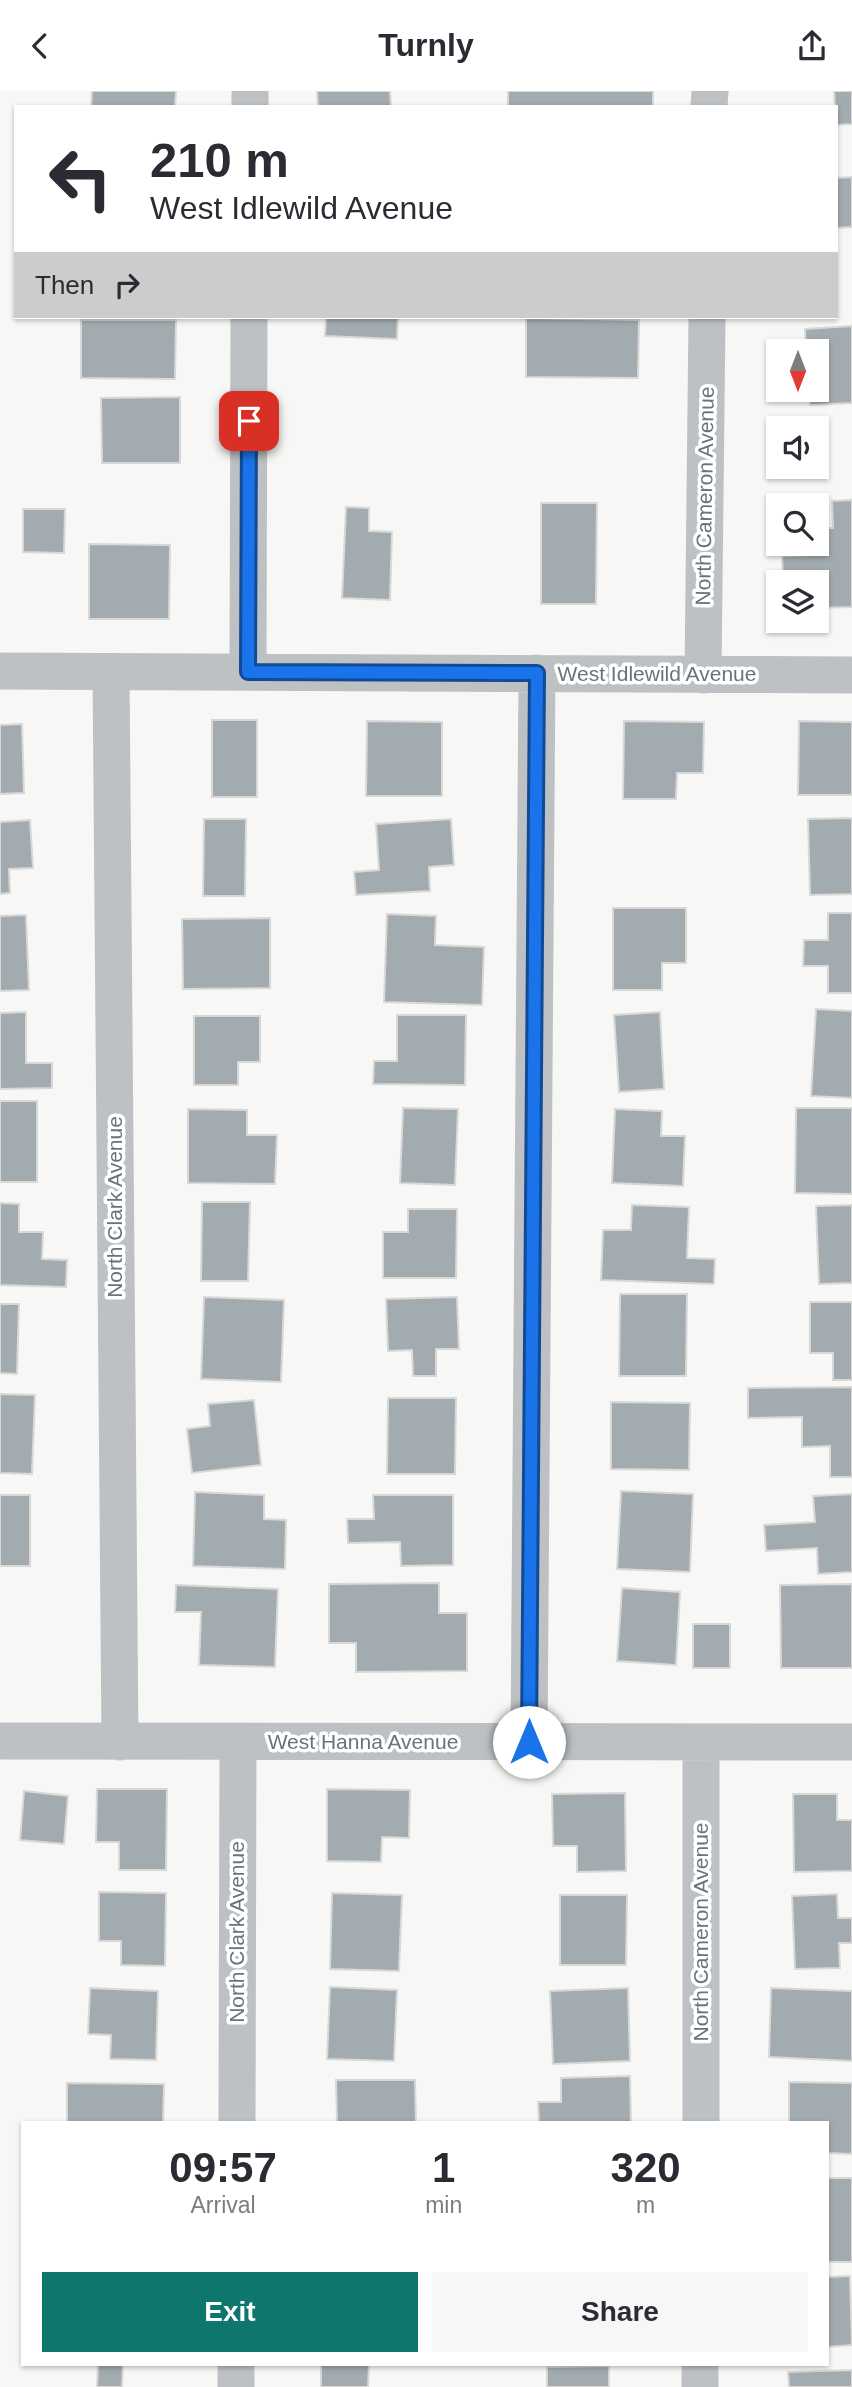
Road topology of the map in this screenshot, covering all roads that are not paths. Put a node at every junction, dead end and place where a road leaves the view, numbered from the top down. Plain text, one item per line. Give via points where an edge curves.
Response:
1 (249, 319) edge
2 (707, 319) edge
3 (0, 671) edge
4 (111, 672) junction
5 (248, 672) junction
6 (537, 673) junction
7 (703, 675) junction
8 (852, 675) edge
9 (0, 1741) edge
10 (120, 1742) junction
11 (238, 1742) junction
12 (529, 1742) junction
13 (701, 1742) junction
14 (852, 1742) edge
15 (237, 2121) edge
16 (701, 2121) edge
17 (236, 2366) edge
18 (700, 2366) edge
19 (236, 2387) edge
20 (700, 2387) edge

1 - 5 street
2 - 7 street, North Cameron Avenue
3 - 4 street, West Idlewild Avenue
4 - 5 street, West Idlewild Avenue
4 - 10 street, North Clark Avenue
5 - 6 street, West Idlewild Avenue
6 - 7 street, West Idlewild Avenue
6 - 12 street
7 - 8 street, West Idlewild Avenue
9 - 10 street, West Hanna Avenue
10 - 11 street, West Hanna Avenue
11 - 12 street, West Hanna Avenue
11 - 15 street, North Clark Avenue
12 - 13 street, West Hanna Avenue
13 - 14 street, West Hanna Avenue
13 - 16 street, North Cameron Avenue
17 - 19 street
18 - 20 street

